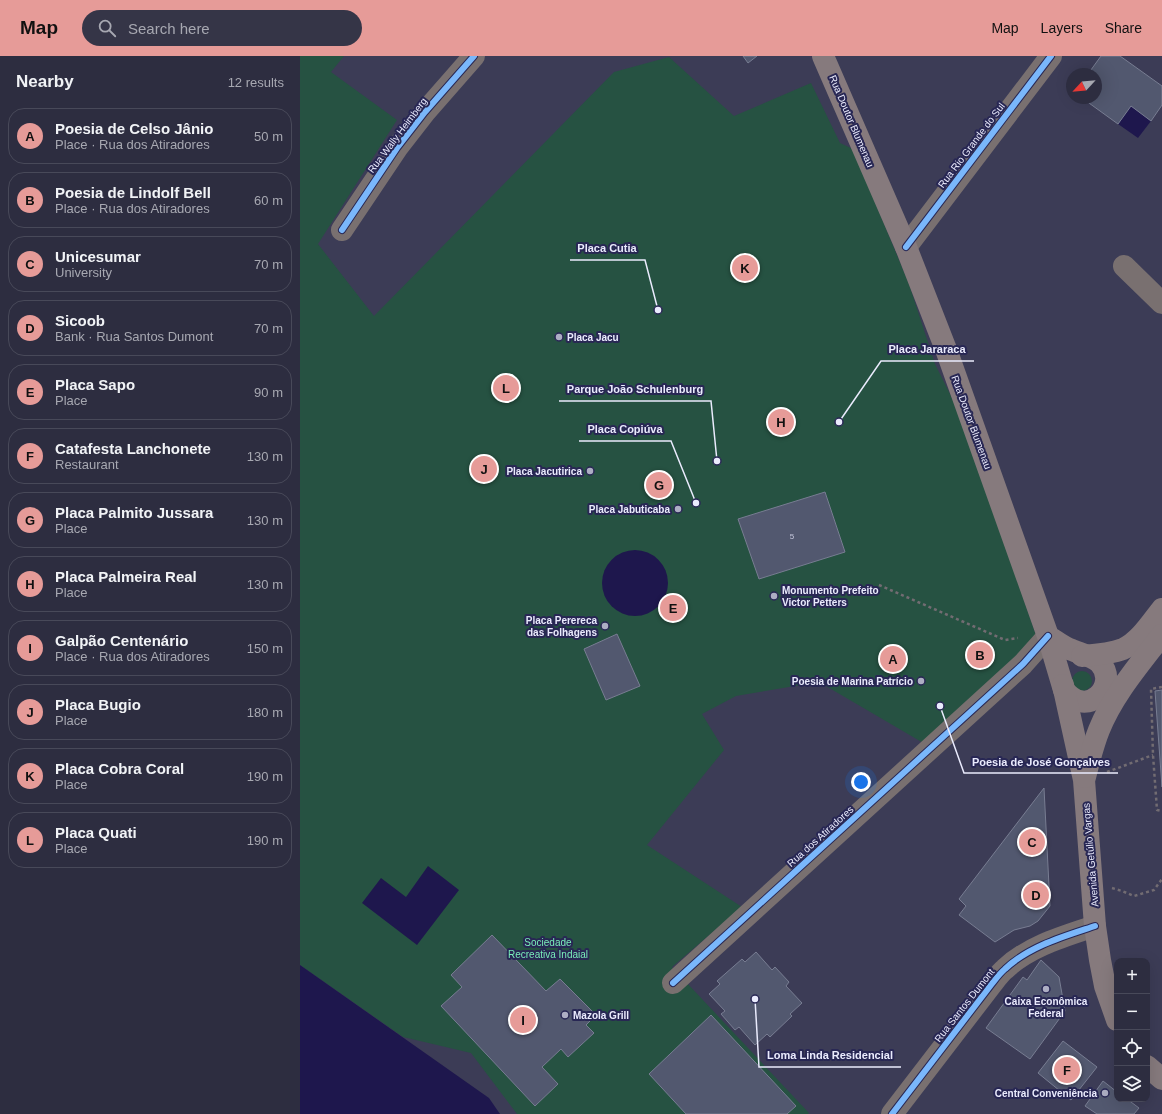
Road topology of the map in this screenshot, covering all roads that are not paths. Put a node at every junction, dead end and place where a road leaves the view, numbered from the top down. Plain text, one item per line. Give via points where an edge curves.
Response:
1 (474, 56) edge
2 (824, 56) edge
3 (1051, 56) edge
4 (342, 230) dead end
5 (906, 247) junction
6 (1124, 266) dead end
7 (1162, 303) edge
8 (1162, 609) edge
9 (1162, 635) edge
10 (1048, 636) junction
11 (1086, 656) junction
12 (1064, 690) junction
13 (1084, 780) junction
14 (1095, 926) junction
15 (673, 983) dead end
16 (1114, 1012) edge
17 (1150, 1069) edge
18 (1162, 1079) edge
19 (892, 1114) edge

1 - 4 street, Rua Wally Heimberg via 397,148
2 - 5 main road, Rua Doutor Blumenau
3 - 5 street, Rua Rio Grande do Sul
5 - 10 main road, Rua Doutor Blumenau
6 - 7 street
8 - 11 main road via 1134,642 1123,649
9 - 13 main road via 1114,701 1099,729
10 - 11 main road
10 - 12 main road, Rua Doutor Blumenau
10 - 15 street, Rua dos Atiradores via 1023,664
11 - 12 main road via 1076,657 1065,666 1061,680
11 - 12 main road via 1100,662 1104,669 1106,676 1102,691 1097,697 1082,702 1068,696
12 - 13 main road, Avenida Getúlio Vargas
13 - 14 main road, Avenida Getúlio Vargas
14 - 16 main road, Avenida Getúlio Vargas via 1105,986
14 - 19 street, Rua Santos Dumont via 1044,944 1006,968
17 - 18 main road

